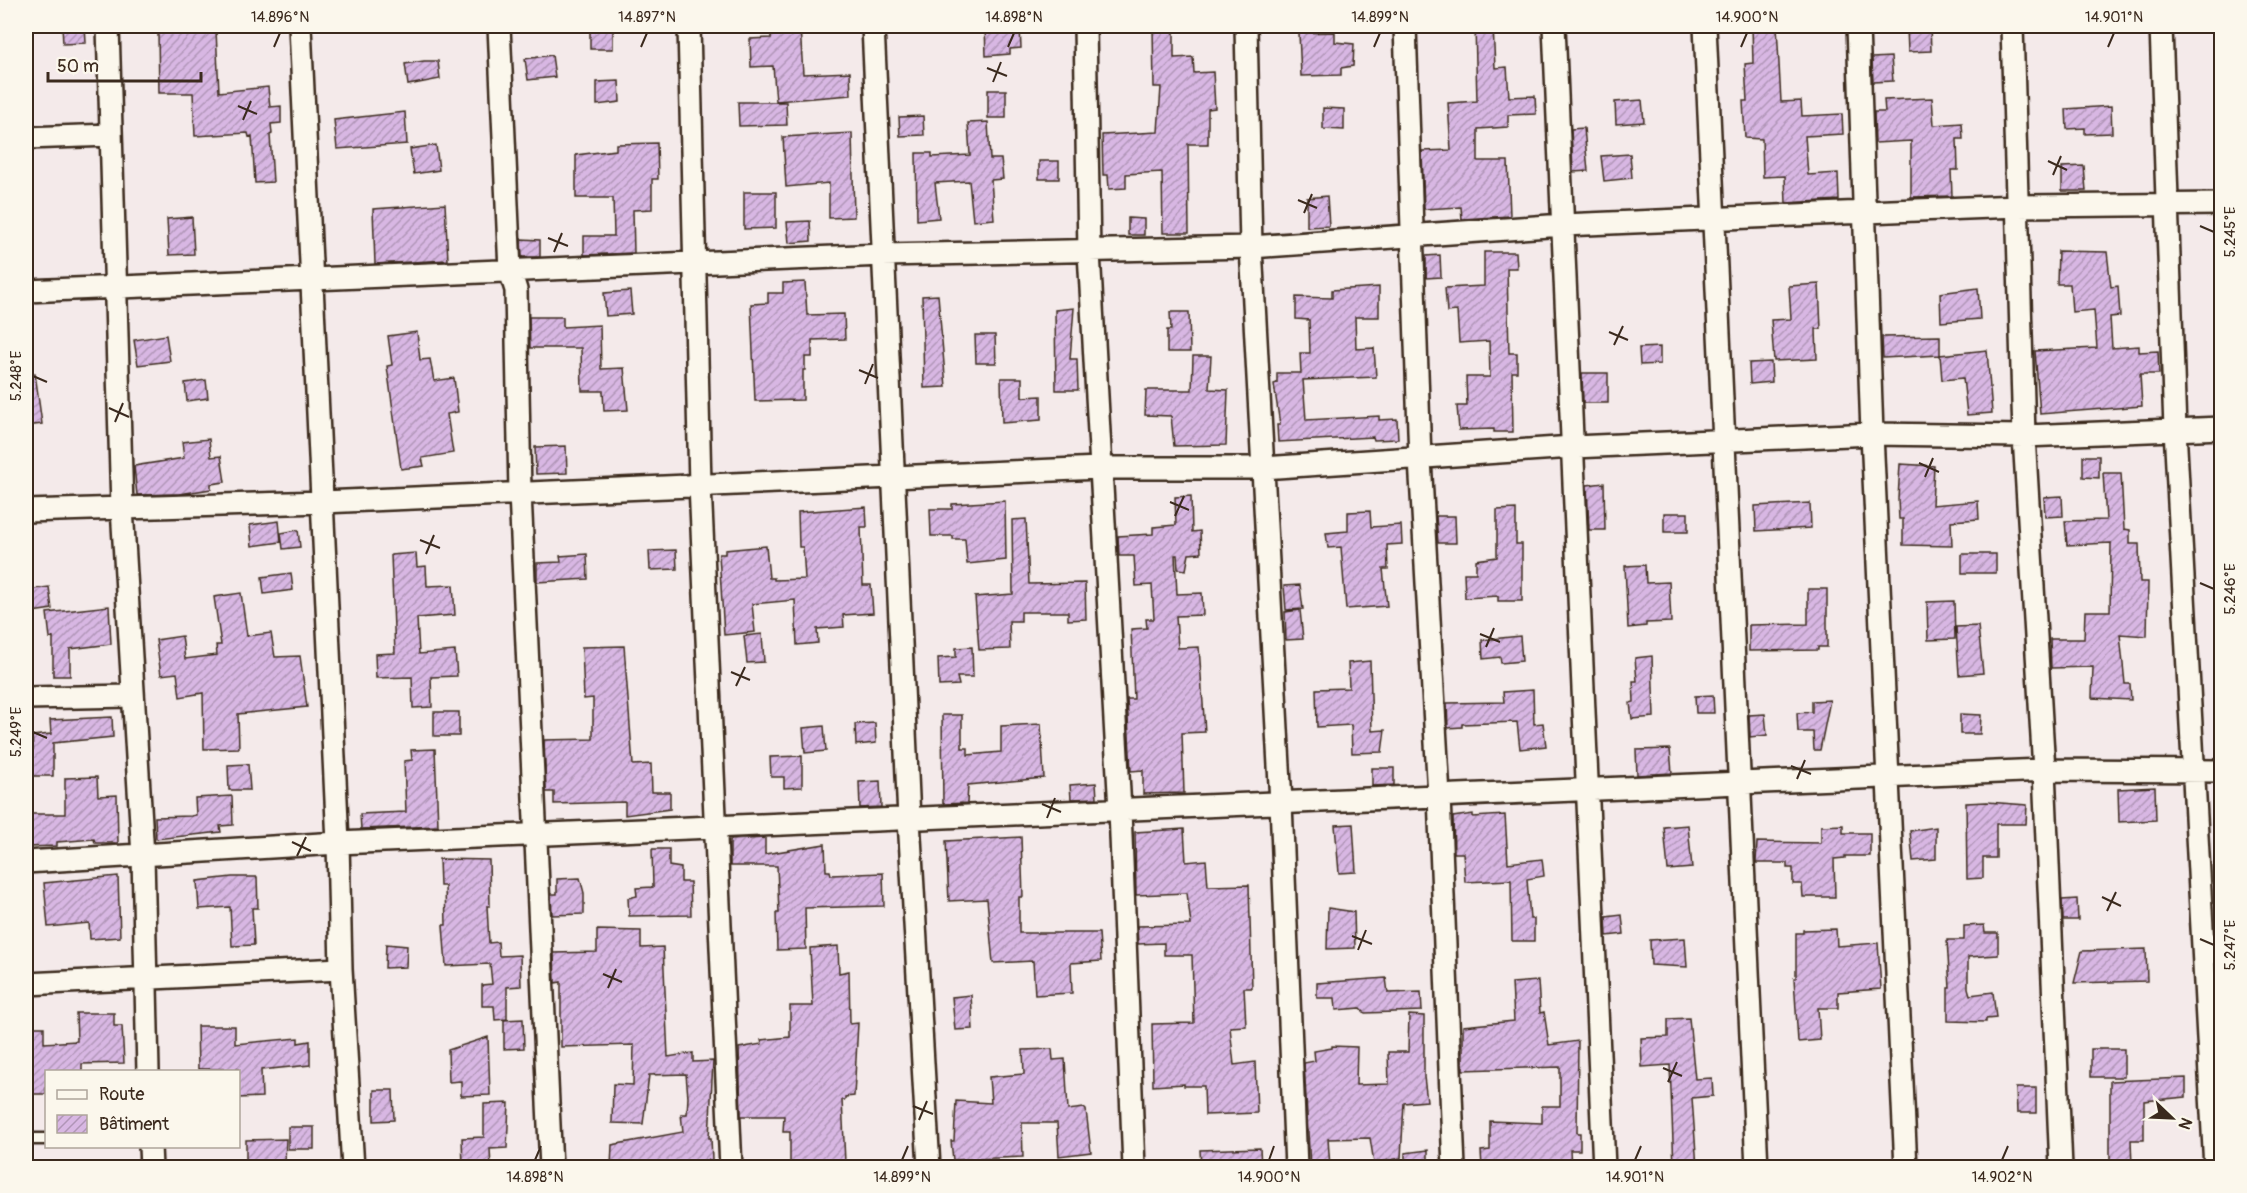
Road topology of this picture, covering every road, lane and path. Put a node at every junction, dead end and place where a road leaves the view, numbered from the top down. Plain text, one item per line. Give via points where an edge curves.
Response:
1 (108, 26) edge
2 (300, 26) edge
3 (499, 26) edge
4 (689, 26) edge
5 (873, 26) edge
6 (1085, 26) edge
7 (1246, 26) edge
8 (1405, 26) edge
9 (1554, 26) edge
10 (1705, 26) edge
11 (1858, 26) edge
12 (2012, 26) edge
13 (2161, 26) edge
14 (111, 135) junction
15 (26, 138) edge
16 (2222, 204) edge
17 (2166, 205) junction
18 (2019, 206) junction
19 (1866, 212) junction
20 (1714, 219) junction
21 (1563, 225) junction
22 (1412, 237) junction
23 (1251, 247) junction
24 (1089, 252) junction
25 (884, 255) junction
26 (694, 263) junction
27 (510, 271) junction
28 (312, 279) junction
29 (114, 287) junction
30 (26, 291) edge
31 (2222, 428) edge
32 (2175, 429) junction
33 (1872, 434) junction
34 (2024, 436) junction
35 (1724, 440) junction
36 (1573, 447) junction
37 (1420, 459) junction
38 (1100, 468) junction
39 (1262, 468) junction
40 (894, 477) junction
41 (700, 484) junction
42 (520, 493) junction
43 (323, 502) junction
44 (122, 508) junction
45 (26, 511) edge
46 (132, 696) junction
47 (26, 698) edge
48 (2044, 770) junction
49 (2222, 771) edge
50 (2195, 772) junction
51 (1890, 776) junction
52 (1740, 783) junction
53 (1588, 789) junction
54 (1439, 796) junction
55 (1281, 802) junction
56 (1119, 810) junction
57 (909, 819) junction
58 (716, 827) junction
59 (536, 835) junction
60 (338, 843) junction
61 (143, 856) junction
62 (26, 862) edge
63 (342, 969) junction
64 (146, 978) junction
65 (26, 984) edge
66 (148, 1070) edge
67 (26, 1139) edge
68 (45, 1139) edge
69 (150, 1148) edge
70 (151, 1167) edge
71 (353, 1167) edge
72 (551, 1167) edge
73 (731, 1167) edge
74 (929, 1167) edge
75 (1134, 1167) edge
76 (1296, 1167) edge
77 (1454, 1167) edge
78 (1604, 1167) edge
79 (1757, 1167) edge
80 (1906, 1167) edge
81 (2061, 1167) edge
82 (2215, 1167) edge

1 - 14 street
2 - 28 street
3 - 27 street
4 - 26 street
5 - 25 street
6 - 24 street
7 - 23 street
8 - 22 street
9 - 21 street
10 - 20 street
11 - 19 street
12 - 18 street
13 - 17 street
14 - 15 street
14 - 29 street
16 - 17 street
17 - 18 street
17 - 32 street
18 - 19 street
18 - 34 street
19 - 20 street
19 - 33 street
20 - 21 street
20 - 35 street
21 - 22 street
21 - 36 street
22 - 23 street
22 - 37 street
23 - 24 street
23 - 39 street
24 - 25 street
24 - 38 street
25 - 26 street
25 - 40 street
26 - 27 street
26 - 41 street
27 - 28 street
27 - 42 street via 516,290
28 - 29 street
28 - 43 street
29 - 30 street
29 - 44 street
31 - 32 street
32 - 34 street
32 - 50 street
33 - 34 street
33 - 35 street
33 - 51 street
34 - 48 street
35 - 36 street
35 - 52 street
36 - 37 street
36 - 53 street
37 - 39 street
37 - 54 street
38 - 39 street
38 - 40 street
38 - 56 street
39 - 55 street
40 - 41 street
40 - 57 street
41 - 42 street
41 - 58 street
42 - 43 street
42 - 59 street
43 - 44 street
43 - 60 street
44 - 45 street
44 - 46 street
46 - 47 street
46 - 61 street
48 - 50 street
48 - 51 street
48 - 81 street
49 - 50 street
50 - 82 street
51 - 52 street
51 - 80 street
52 - 53 street
52 - 79 street
53 - 54 street
53 - 78 street
54 - 55 street
54 - 77 street
55 - 56 street
55 - 76 street
56 - 57 street
56 - 75 street
57 - 58 street
57 - 74 street
58 - 59 street
58 - 73 street
59 - 60 street
59 - 72 street
60 - 61 street
60 - 63 street
61 - 62 street
61 - 64 street
63 - 64 street
63 - 71 street
64 - 65 street
64 - 66 street
67 - 68 lane
69 - 70 street

